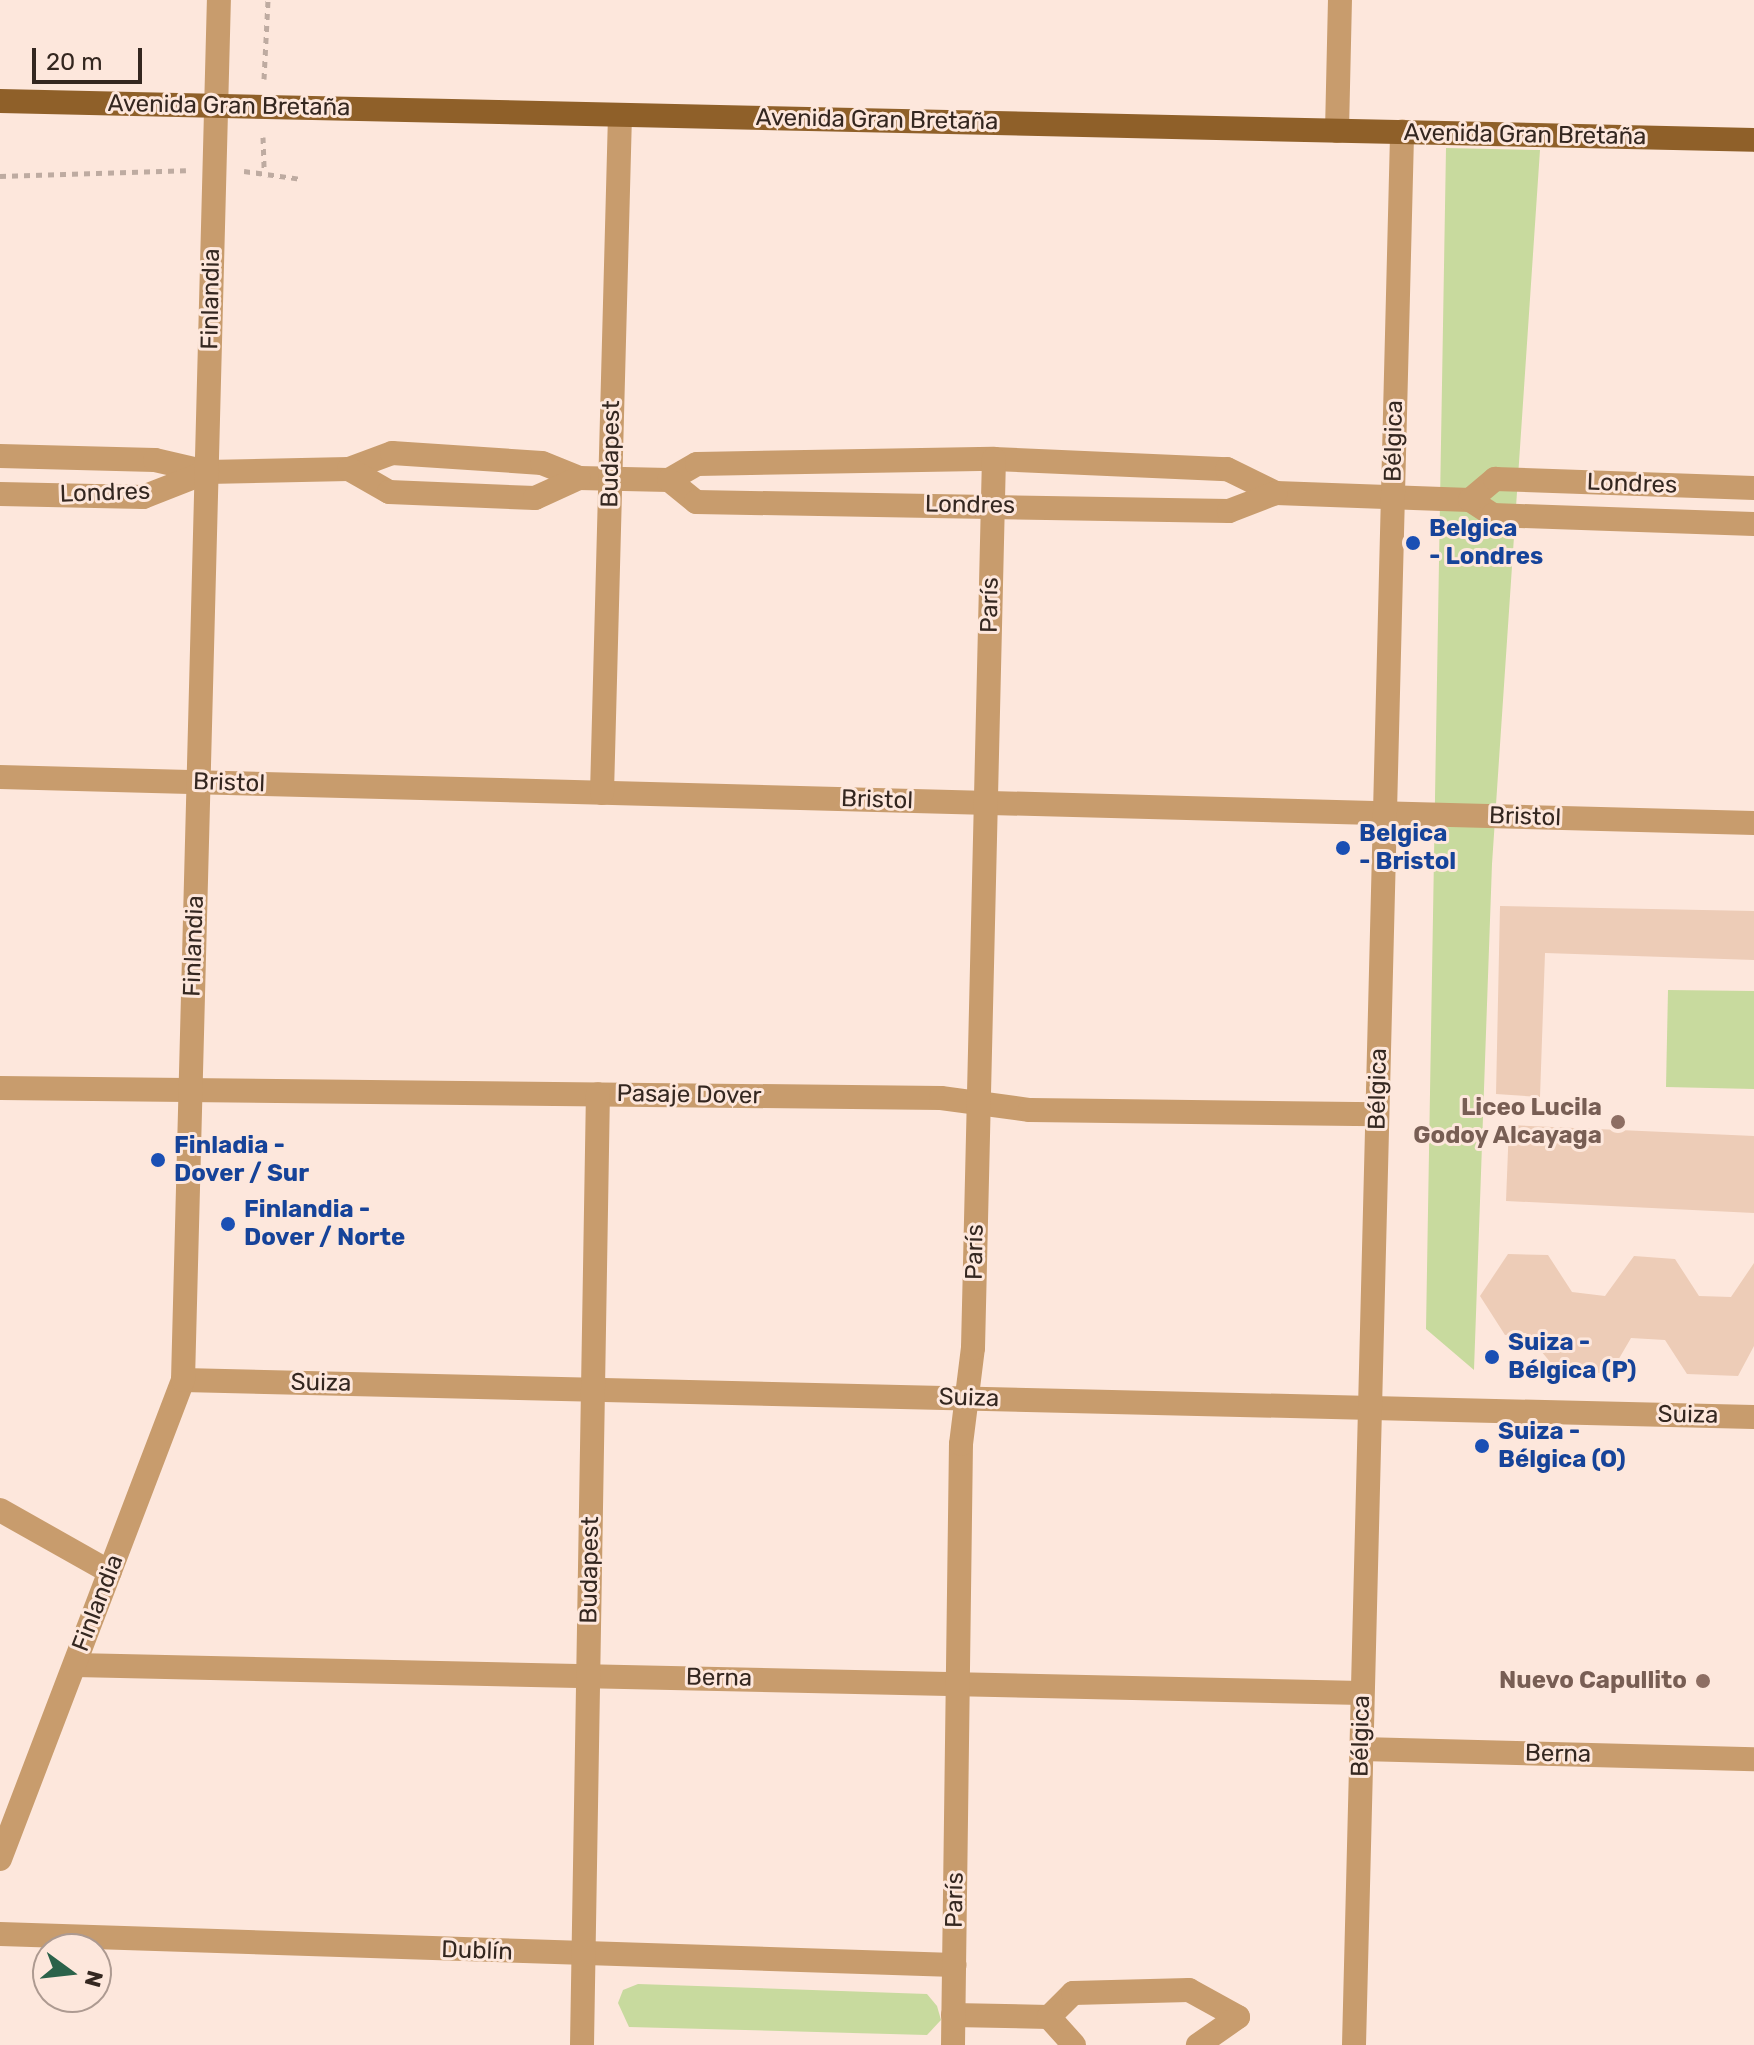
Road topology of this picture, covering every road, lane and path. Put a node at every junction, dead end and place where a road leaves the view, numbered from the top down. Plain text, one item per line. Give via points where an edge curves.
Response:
1 (219, 0) edge
2 (1340, 0) edge
3 (0, 101) edge
4 (216, 105) junction
5 (620, 115) junction
6 (1337, 131) junction
7 (1402, 132) junction
8 (1754, 140) edge
9 (215, 170) junction
10 (0, 176) edge
11 (302, 179) dead end
12 (0, 456) edge
13 (994, 459) junction
14 (349, 469) junction
15 (207, 472) junction
16 (579, 478) junction
17 (611, 479) junction
18 (669, 480) junction
19 (1754, 488) edge
20 (1276, 493) junction
21 (0, 494) edge
22 (1393, 497) junction
23 (1470, 500) junction
24 (992, 504) junction
25 (1754, 524) edge
26 (0, 777) edge
27 (199, 782) junction
28 (602, 793) junction
29 (986, 803) junction
30 (1385, 813) junction
31 (1754, 823) edge
32 (0, 1088) edge
33 (191, 1090) junction
34 (598, 1094) junction
35 (978, 1104) junction
36 (1377, 1114) junction
37 (183, 1380) junction
38 (593, 1389) junction
39 (966, 1398) junction
40 (1370, 1408) junction
41 (1754, 1417) edge
42 (0, 1510) edge
43 (110, 1572) junction
44 (75, 1665) junction
45 (588, 1675) junction
46 (957, 1684) junction
47 (1362, 1693) junction
48 (1361, 1749) junction
49 (1754, 1759) edge
50 (7, 1819) edge
51 (0, 1859) edge
52 (0, 1934) edge
53 (584, 1955) junction
54 (954, 1965) junction
55 (953, 2015) junction
56 (1049, 2017) junction
57 (582, 2045) edge
58 (953, 2045) edge
59 (1074, 2045) edge
60 (1198, 2045) edge
61 (1354, 2045) edge

1 - 4 street, Finlandia
2 - 6 street
3 - 4 main road, Avenida Gran Bretaña
4 - 5 main road, Avenida Gran Bretaña
4 - 9 street, Finlandia
5 - 6 main road, Avenida Gran Bretaña
5 - 17 street, Budapest
6 - 7 main road, Avenida Gran Bretaña
7 - 8 main road, Avenida Gran Bretaña
7 - 22 street, Bélgica
9 - 10 path
9 - 11 path
9 - 15 street, Finlandia
12 - 15 street, Londres via 155,460
13 - 18 street, Londres via 697,464
13 - 20 street, Londres via 1227,469
13 - 24 street, París
14 - 15 street, Londres
14 - 16 street, Londres via 392,453 542,463
14 - 16 street, Londres via 389,492 535,498
15 - 21 street, Londres via 143,497
15 - 27 street, Finlandia
16 - 17 street, Londres
17 - 18 street, Londres
17 - 28 street, Budapest
18 - 24 street, Londres via 696,502
19 - 23 street, Londres via 1495,479
20 - 22 street, Londres
20 - 24 street, Londres via 1229,511
22 - 23 street, Londres
22 - 30 street, Bélgica
23 - 25 street, Londres via 1493,515
24 - 29 street, París
26 - 27 street, Bristol
27 - 28 street, Bristol
27 - 33 street, Finlandia
28 - 29 street, Bristol
29 - 30 street, Bristol
29 - 35 street, París
30 - 31 street, Bristol
30 - 36 street, Bélgica
32 - 33 street, Pasaje Dover
33 - 34 street, Pasaje Dover
33 - 37 street, Finlandia
34 - 35 street, Pasaje Dover via 941,1098
34 - 38 street, Budapest
35 - 36 street, Pasaje Dover via 1030,1110
35 - 39 street, París via 973,1348
36 - 40 street, Bélgica
37 - 38 street, Suiza
37 - 43 street, Finlandia
38 - 39 street, Suiza
38 - 45 street, Budapest
39 - 40 street, Suiza
39 - 46 street, París
40 - 41 street, Suiza
40 - 47 street, Bélgica
42 - 43 street
43 - 44 street, Finlandia
44 - 45 street, Berna
44 - 50 street, Finlandia
45 - 46 street, Berna
45 - 53 street, Budapest
46 - 47 street, Berna
46 - 54 street, París
47 - 48 street, Bélgica
48 - 49 street, Berna
48 - 61 street, Bélgica
50 - 51 street, Finlandia
52 - 53 street, Dublín
53 - 54 street, Dublín
53 - 57 street, Budapest
54 - 55 street, París
55 - 56 street
55 - 58 street, París
56 - 59 street
56 - 60 street via 1073,1993 1189,1990 1238,2017

